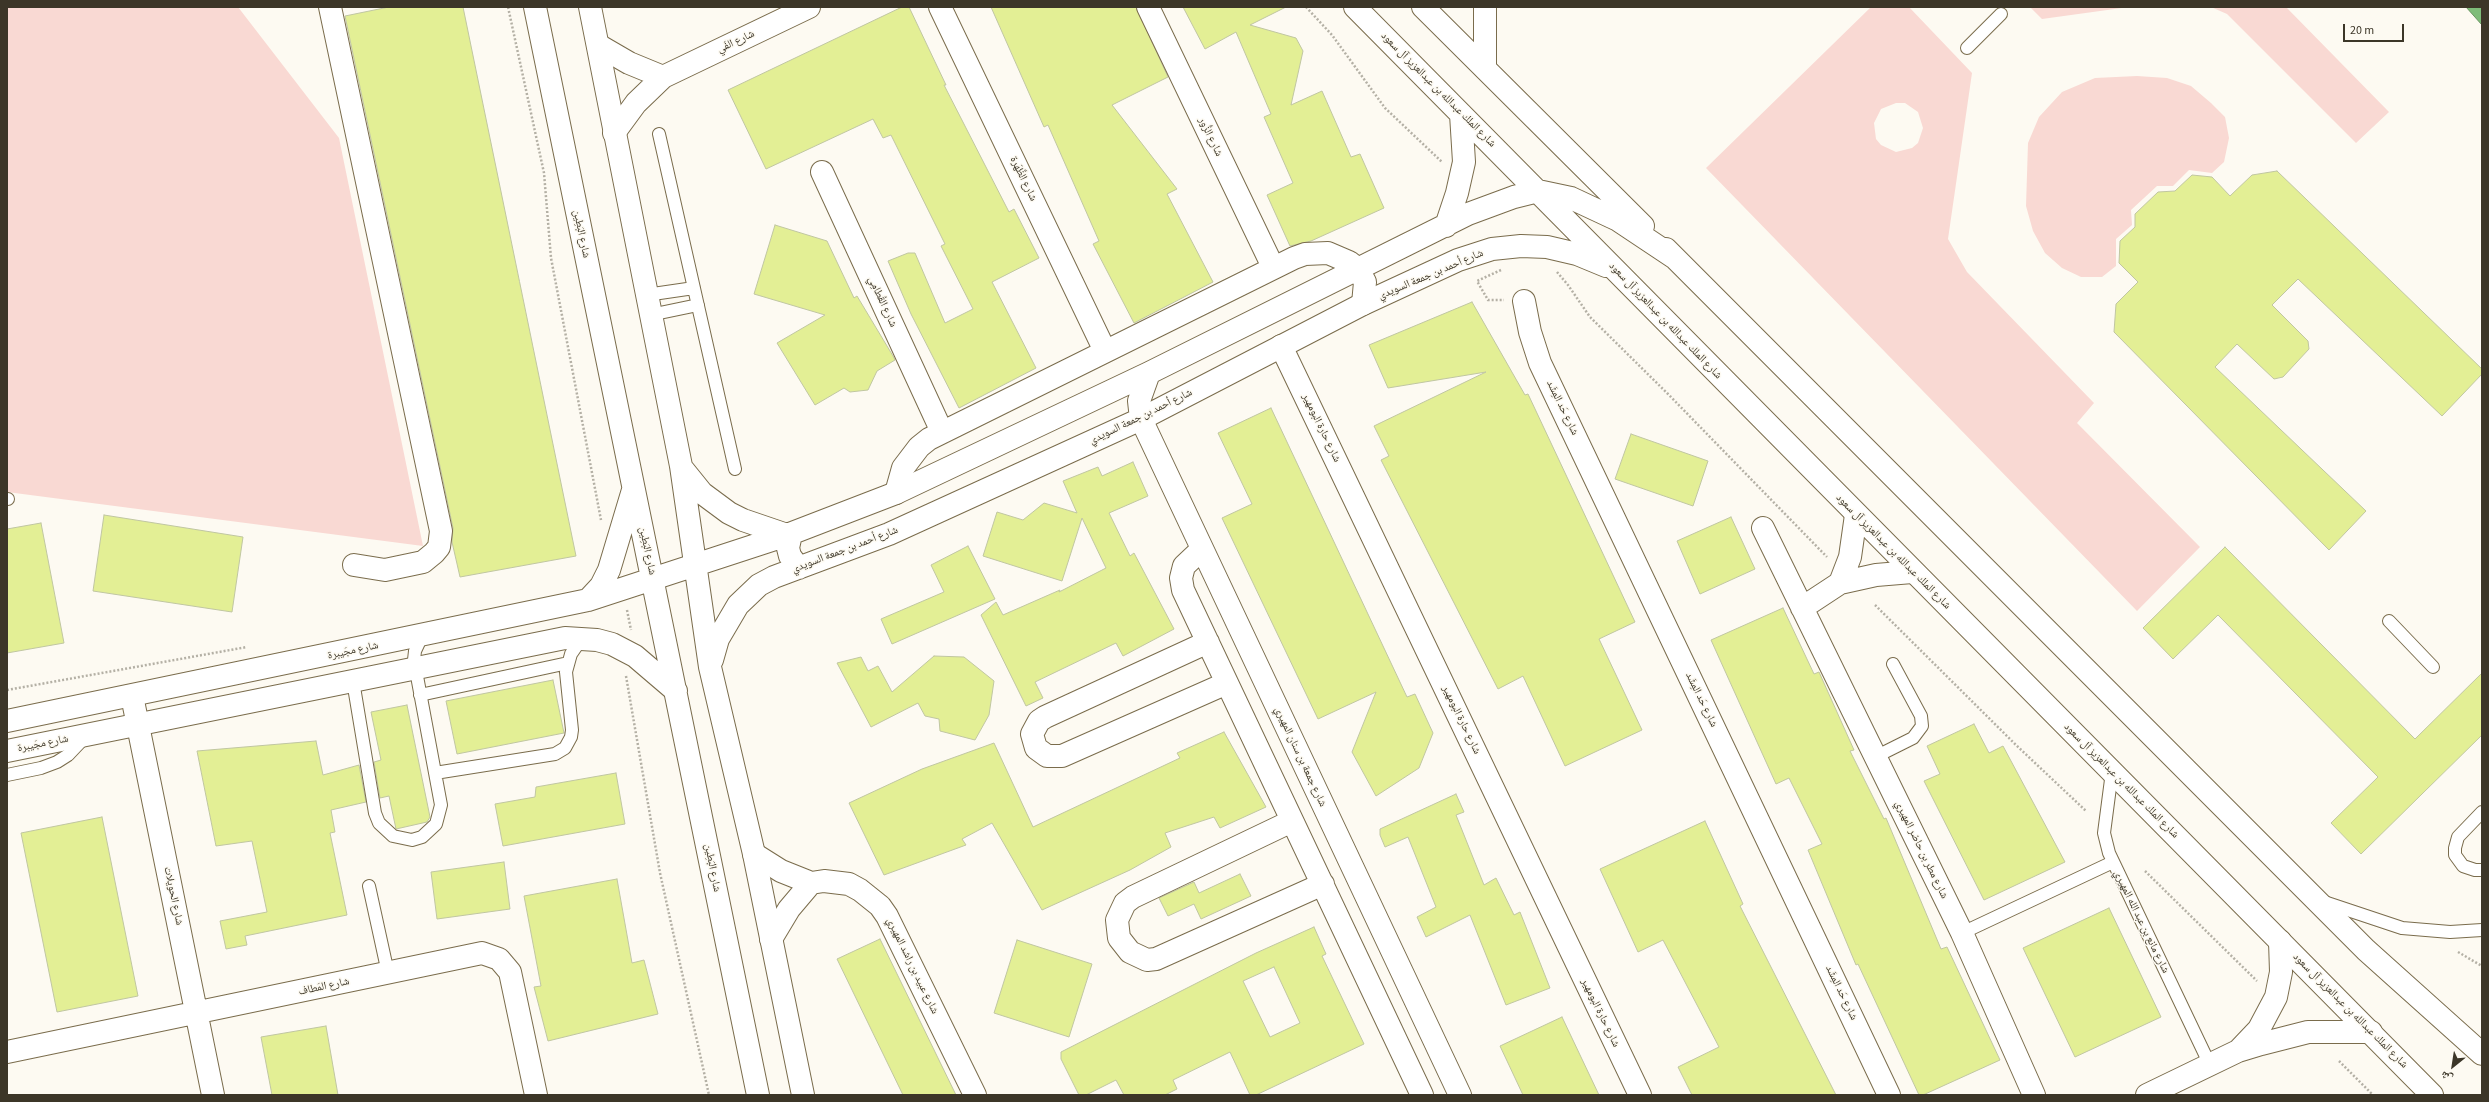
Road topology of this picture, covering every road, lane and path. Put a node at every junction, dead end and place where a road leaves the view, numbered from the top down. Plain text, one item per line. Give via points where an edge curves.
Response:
1 (330, 7) edge
2 (508, 7) edge
3 (535, 7) edge
4 (590, 7) edge
5 (809, 7) edge
6 (940, 7) edge
7 (1148, 7) edge
8 (1306, 7) edge
9 (1355, 7) edge
10 (1422, 7) edge
11 (1485, 7) edge
12 (2001, 14) dead end
13 (598, 45) junction
14 (1967, 48) dead end
15 (1485, 68) junction
16 (662, 77) junction
17 (1461, 114) junction
18 (614, 133) junction
19 (659, 134) dead end
20 (1442, 162) dead end
21 (822, 172) dead end
22 (1538, 191) junction
23 (1446, 226) junction
24 (1675, 258) junction
25 (1273, 267) junction
26 (1613, 268) junction
27 (1358, 269) junction
28 (1505, 269) dead end
29 (1554, 269) dead end
30 (694, 288) junction
31 (1524, 301) joint
32 (1363, 304) junction
33 (648, 305) junction
34 (698, 305) junction
35 (1281, 346) junction
36 (1105, 351) junction
37 (1149, 373) junction
38 (1141, 419) junction
39 (942, 432) junction
40 (681, 466) junction
41 (735, 469) dead end
42 (634, 489) junction
43 (896, 493) junction
44 (600, 507) dead end
45 (1856, 515) junction
46 (1763, 528) dead end
47 (789, 534) junction
48 (1202, 549) junction
49 (1827, 557) dead end
50 (354, 565) dead end
51 (695, 566) junction
52 (799, 568) junction
53 (1912, 572) junction
54 (653, 580) junction
55 (1840, 583) junction
56 (588, 600) junction
57 (626, 605) dead end
58 (1875, 605) dead end
59 (1802, 608) junction
60 (2389, 621) dead end
61 (632, 634) dead end
62 (422, 636) junction
63 (582, 638) junction
64 (1208, 642) junction
65 (254, 646) dead end
66 (568, 663) junction
67 (1893, 664) dead end
68 (2433, 666) dead end
69 (710, 667) junction
70 (415, 668) junction
71 (353, 681) junction
72 (1227, 683) junction
73 (627, 686) dead end
74 (7, 690) edge
75 (676, 691) junction
76 (420, 695) junction
77 (132, 696) junction
78 (7, 721) edge
79 (138, 724) junction
80 (87, 735) junction
81 (7, 751) edge
82 (1875, 757) junction
83 (2112, 772) junction
84 (435, 774) junction
85 (7, 775) edge
86 (2086, 811) dead end
87 (2482, 812) edge
88 (1292, 821) junction
89 (754, 854) junction
90 (2112, 862) junction
91 (2482, 870) edge
92 (2145, 871) dead end
93 (811, 883) junction
94 (1322, 884) junction
95 (369, 886) dead end
96 (2315, 898) junction
97 (2482, 930) edge
98 (1962, 933) junction
99 (772, 939) junction
100 (2280, 941) junction
101 (2458, 952) dead end
102 (2482, 966) edge
103 (388, 973) junction
104 (2257, 981) dead end
105 (197, 1014) junction
106 (2371, 1032) junction
107 (2238, 1051) junction
108 (7, 1052) edge
109 (2482, 1054) edge
110 (2339, 1061) dead end
111 (2210, 1065) junction
112 (213, 1095) edge
113 (536, 1095) edge
114 (708, 1095) edge
115 (758, 1095) edge
116 (803, 1095) edge
117 (975, 1095) edge
118 (1422, 1095) edge
119 (1460, 1095) edge
120 (1640, 1095) edge
121 (1890, 1095) edge
122 (2034, 1095) edge
123 (2147, 1095) edge
124 (2373, 1095) edge
125 (2432, 1095) edge

1 - 50 street via 441,531 439,547 423,562 385,570
2 - 44 path via 544,173 551,258
3 - 42 street, شارع البَطِين
4 - 13 street
5 - 16 street, شارع الفَي
6 - 36 street, شارع الظَّهَرة
7 - 25 street, شارع الزُّور
8 - 20 path via 1332,35 1384,108
9 - 17 street, شارع الملك عبدالله بن عبدالعزيز آل سعود
10 - 15 street
11 - 15 street
12 - 14 lane
13 - 16 street via 629,64
13 - 18 street
15 - 24 street
16 - 18 street, شارع الفَي via 636,103
17 - 22 street, شارع الملك عبدالله بن عبدالعزيز آل سعود
17 - 23 street via 1464,162
18 - 33 street
19 - 30 lane
21 - 39 street, شارع القُطامِي
22 - 23 street via 1492,204
22 - 24 street via 1587,204 1618,220
22 - 26 street, شارع الملك عبدالله بن عبدالعزيز آل سعود
23 - 27 street
24 - 96 street
25 - 27 street via 1317,252 1339,257
25 - 36 street
26 - 32 street, شارع أحمد بن جمعة السويدي via 1577,254 1547,247 1492,249 1458,260
26 - 45 street, شارع الملك عبدالله بن عبدالعزيز آل سعود
27 - 32 street via 1366,289
27 - 37 street
28 - 31 path via 1477,281 1488,300
29 - 49 path via 1562,276 1590,317
30 - 33 lane
30 - 34 lane
31 - 121 street, شارع حَد المِشَد via 1540,363
32 - 35 street, شارع أحمد بن جمعة السويدي
33 - 34 lane
33 - 40 street
34 - 41 lane
35 - 38 street, شارع أحمد بن جمعة السويدي
35 - 120 street, شارع حارة البومهير
36 - 39 street
37 - 38 street via 1139,401
37 - 43 street
38 - 48 street, شارع جمعة بن سنان المهيري
38 - 52 street, شارع أحمد بن جمعة السويدي via 889,534
39 - 43 street via 929,439 910,457 903,468
40 - 47 street via 702,492 724,510 743,520
40 - 51 street
42 - 54 street, شارع البَطِين
42 - 56 street via 609,570
43 - 47 street
45 - 53 street, شارع الملك عبدالله بن عبدالعزيز آل سعود
45 - 55 street via 1854,543
46 - 59 street, شارع مطر بن حاضر المهيري
47 - 51 street
47 - 52 street via 790,556
48 - 64 street via 1184,566 1182,584
48 - 119 street, شارع جمعة بن سنان المهيري
51 - 54 street, شارع مجَيبرة
51 - 69 street
52 - 69 street, شارع أحمد بن جمعة السويدي via 759,585 738,605 726,621
53 - 55 street via 1876,575
53 - 83 street, شارع الملك عبدالله بن عبدالعزيز آل سعود
54 - 56 street, شارع مجَيبرة
54 - 75 street, شارع البَطِين
55 - 59 street
56 - 62 street, شارع مجَيبرة
57 - 61 path
58 - 86 path via 2016,746
59 - 82 street, شارع مطر بن حاضر المهيري
60 - 68 lane
62 - 70 lane via 415,651
62 - 77 street, شارع مجَيبرة
63 - 66 lane
63 - 70 street, شارع مجَيبرة via 552,640
63 - 75 street, شارع مجَيبرة via 612,644 628,651
64 - 72 street
64 - 72 street via 1045,717 1039,721 1032,734 1036,748 1047,756 1062,756
65 - 74 path
66 - 76 lane
66 - 84 lane via 566,681 572,730 565,748 555,754
67 - 82 lane via 1921,716 1922,726 1913,738
69 - 89 street
70 - 71 street, شارع مجَيبرة
70 - 76 lane
71 - 79 street, شارع مجَيبرة
71 - 84 lane via 375,813 385,830 402,840 412,840 430,832 436,824 440,810
72 - 88 street
73 - 114 path via 660,873
75 - 115 street, شارع البَطِين
76 - 84 lane
77 - 78 street, شارع مجَيبرة
77 - 79 street, شارع الحويلات
79 - 80 street, شارع مجَيبرة
79 - 105 street, شارع الحويلات
80 - 81 street, شارع مجَيبرة
80 - 85 lane via 73,750 56,762
82 - 98 street, شارع مطر بن حاضر المهيري
83 - 90 lane, شارع مانع بن عبد الله المهيري via 2104,833
83 - 100 street, شارع الملك عبدالله بن عبدالعزيز آل سعود
87 - 91 lane via 2458,836 2454,848 2462,866
88 - 94 street
88 - 94 street via 1133,897 1125,903 1117,920 1119,938 1123,946 1134,955 1147,960 1156,959
89 - 93 street, شارع عبيد بن راشد المهيري via 781,871
89 - 99 street
90 - 98 lane
90 - 111 lane, شارع مانع بن عبد الله المهيري
92 - 104 path
93 - 99 street via 789,909
93 - 117 street, شارع عبيد بن راشد المهيري via 824,881 849,884 880,906
94 - 118 street
95 - 103 lane
96 - 97 lane via 2402,928 2450,932
96 - 109 street via 2402,985
98 - 122 street, شارع مطر بن حاضر المهيري
99 - 116 street
100 - 106 street, شارع الملك عبدالله بن عبدالعزيز آل سعود
100 - 107 street via 2281,972 2276,997 2259,1029
101 - 102 path
103 - 105 street, شارع المَطاف
103 - 113 street, شارع المَطاف via 473,954 482,953 499,959 505,964 513,981
105 - 108 street, شارع المَطاف
105 - 112 street, شارع الحويلات
106 - 107 street via 2308,1032
106 - 125 street, شارع الملك عبدالله بن عبدالعزيز آل سعود
107 - 111 street
110 - 124 path
111 - 123 street

